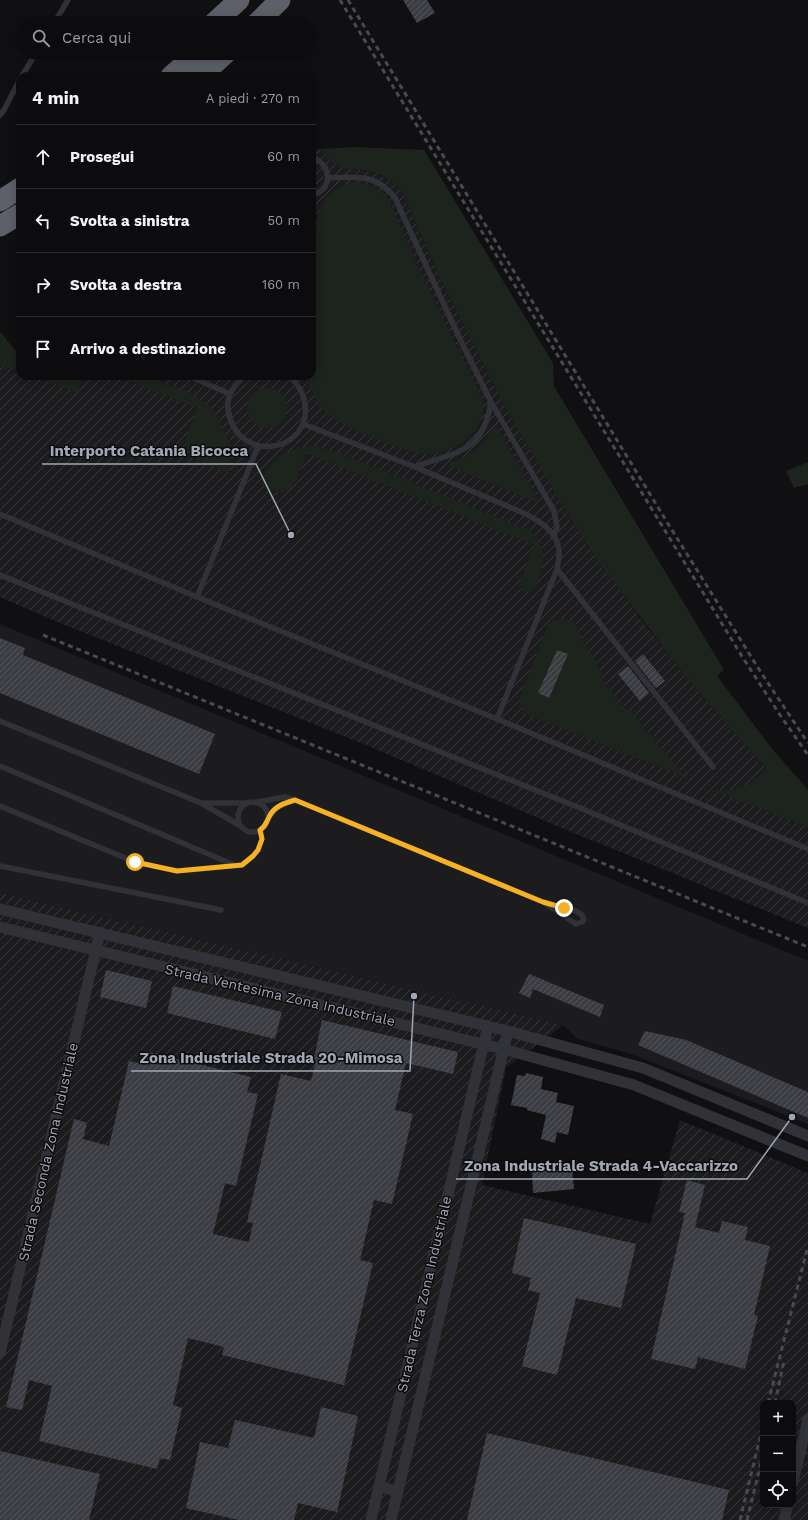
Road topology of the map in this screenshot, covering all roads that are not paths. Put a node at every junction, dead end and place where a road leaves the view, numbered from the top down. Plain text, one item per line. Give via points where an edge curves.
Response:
1 (68, 0) edge
2 (239, 0) edge
3 (251, 0) edge
4 (279, 2) edge
5 (58, 16) edge
6 (222, 16) edge
7 (235, 16) edge
8 (264, 16) edge
9 (32, 60) edge
10 (176, 60) edge
11 (188, 60) edge
12 (218, 60) edge
13 (24, 72) edge
14 (166, 72) edge
15 (175, 72) edge
16 (205, 72) edge
17 (16, 87) edge
18 (0, 115) edge
19 (316, 158) edge
20 (328, 178) junction
21 (16, 191) edge
22 (316, 194) edge
23 (0, 201) edge
24 (16, 216) edge
25 (0, 226) edge
26 (198, 380) edge
27 (240, 380) edge
28 (294, 380) edge
29 (230, 394) junction
30 (492, 402) junction
31 (303, 424) junction
32 (258, 446) junction
33 (415, 467) junction
34 (0, 514) edge
35 (554, 536) junction
36 (557, 569) junction
37 (0, 574) edge
38 (196, 597) junction
39 (497, 719) junction
40 (0, 721) edge
41 (0, 766) edge
42 (713, 767) dead end
43 (295, 800) junction
44 (257, 802) junction
45 (201, 803) junction
46 (246, 803) junction
47 (0, 806) edge
48 (268, 818) junction
49 (241, 826) junction
50 (260, 830) junction
51 (808, 849) edge
52 (234, 865) junction
53 (0, 866) edge
54 (543, 902) junction
55 (808, 903) edge
56 (0, 909) edge
57 (221, 910) dead end
58 (0, 927) edge
59 (100, 932) junction
60 (95, 951) junction
61 (314, 984) junction
62 (309, 1002) junction
63 (399, 1005) junction
64 (395, 1023) junction
65 (488, 1026) junction
66 (508, 1031) junction
67 (483, 1044) junction
68 (503, 1049) junction
69 (471, 1100) junction
70 (490, 1106) junction
71 (736, 1106) junction
72 (729, 1124) junction
73 (808, 1136) edge
74 (808, 1156) edge
75 (444, 1211) junction
76 (463, 1216) junction
77 (0, 1353) edge
78 (808, 1419) edge
79 (795, 1472) edge
80 (379, 1486) junction
81 (398, 1492) junction
82 (787, 1508) edge
83 (370, 1520) edge
84 (391, 1520) edge
85 (784, 1520) edge

1 - 5 lane
2 - 6 highway
3 - 7 highway
4 - 8 highway
9 - 13 lane
10 - 14 highway
11 - 15 highway
12 - 16 highway
17 - 18 lane
19 - 20 lane via 326,168
20 - 22 lane via 321,192
20 - 30 lane via 372,179 382,184 395,198
21 - 23 highway
24 - 25 highway
26 - 29 lane
27 - 29 lane
28 - 31 lane via 304,395 306,410
29 - 32 lane via 230,420 236,432 246,441
30 - 33 lane via 484,430 466,449
30 - 35 lane via 554,511 557,527
31 - 32 lane via 295,435 284,443 272,447
31 - 33 lane
32 - 38 lane
33 - 35 lane via 526,514 543,523
34 - 38 lane
35 - 36 lane via 559,550
36 - 39 lane
36 - 42 lane
37 - 55 lane via 580,808
38 - 39 lane
39 - 51 lane
40 - 45 lane
41 - 52 lane
43 - 44 lane via 285,797
43 - 48 lane via 281,805
43 - 54 lane
44 - 46 lane
44 - 48 lane via 265,808
45 - 46 lane
45 - 49 lane
46 - 49 lane via 239,810
47 - 52 lane via 135,862 177,871
48 - 50 lane
49 - 50 lane via 250,832
50 - 52 lane via 262,839 258,850 242,865
53 - 57 lane
54 - 54 lane via 576,924 584,918 582,914
56 - 59 street, Strada Ventesima Zona Industriale
58 - 60 street, Strada Ventesima Zona Industriale
59 - 60 street, Strada Seconda Zona Industriale
59 - 61 street, Strada Ventesima Zona Industriale
60 - 62 street, Strada Ventesima Zona Industriale
60 - 77 street, Strada Seconda Zona Industriale
61 - 62 street
61 - 63 street, Strada Ventesima Zona Industriale
62 - 64 street, Strada Ventesima Zona Industriale
63 - 64 street
63 - 65 street, Strada Ventesima Zona Industriale
64 - 67 street, Strada Ventesima Zona Industriale
65 - 66 street, Strada Ventesima Zona Industriale
65 - 67 street, Strada Terza Zona Industriale
66 - 68 street, Strada Terza Zona Industriale
66 - 71 street, Strada Ventesima Zona Industriale via 643,1068
67 - 68 street, Strada Ventesima Zona Industriale
67 - 69 street, Strada Terza Zona Industriale
68 - 70 street, Strada Terza Zona Industriale
68 - 72 street, Strada Ventesima Zona Industriale via 634,1085
69 - 70 street
69 - 75 street, Strada Terza Zona Industriale
70 - 76 street, Strada Terza Zona Industriale
71 - 72 street
71 - 73 street, Strada Ventesima Zona Industriale
72 - 74 street, Strada Ventesima Zona Industriale
75 - 76 street
75 - 80 street, Strada Terza Zona Industriale
76 - 81 street, Strada Terza Zona Industriale
78 - 79 street
80 - 81 street
80 - 83 street, Strada Terza Zona Industriale
81 - 84 street, Strada Terza Zona Industriale
82 - 85 street

